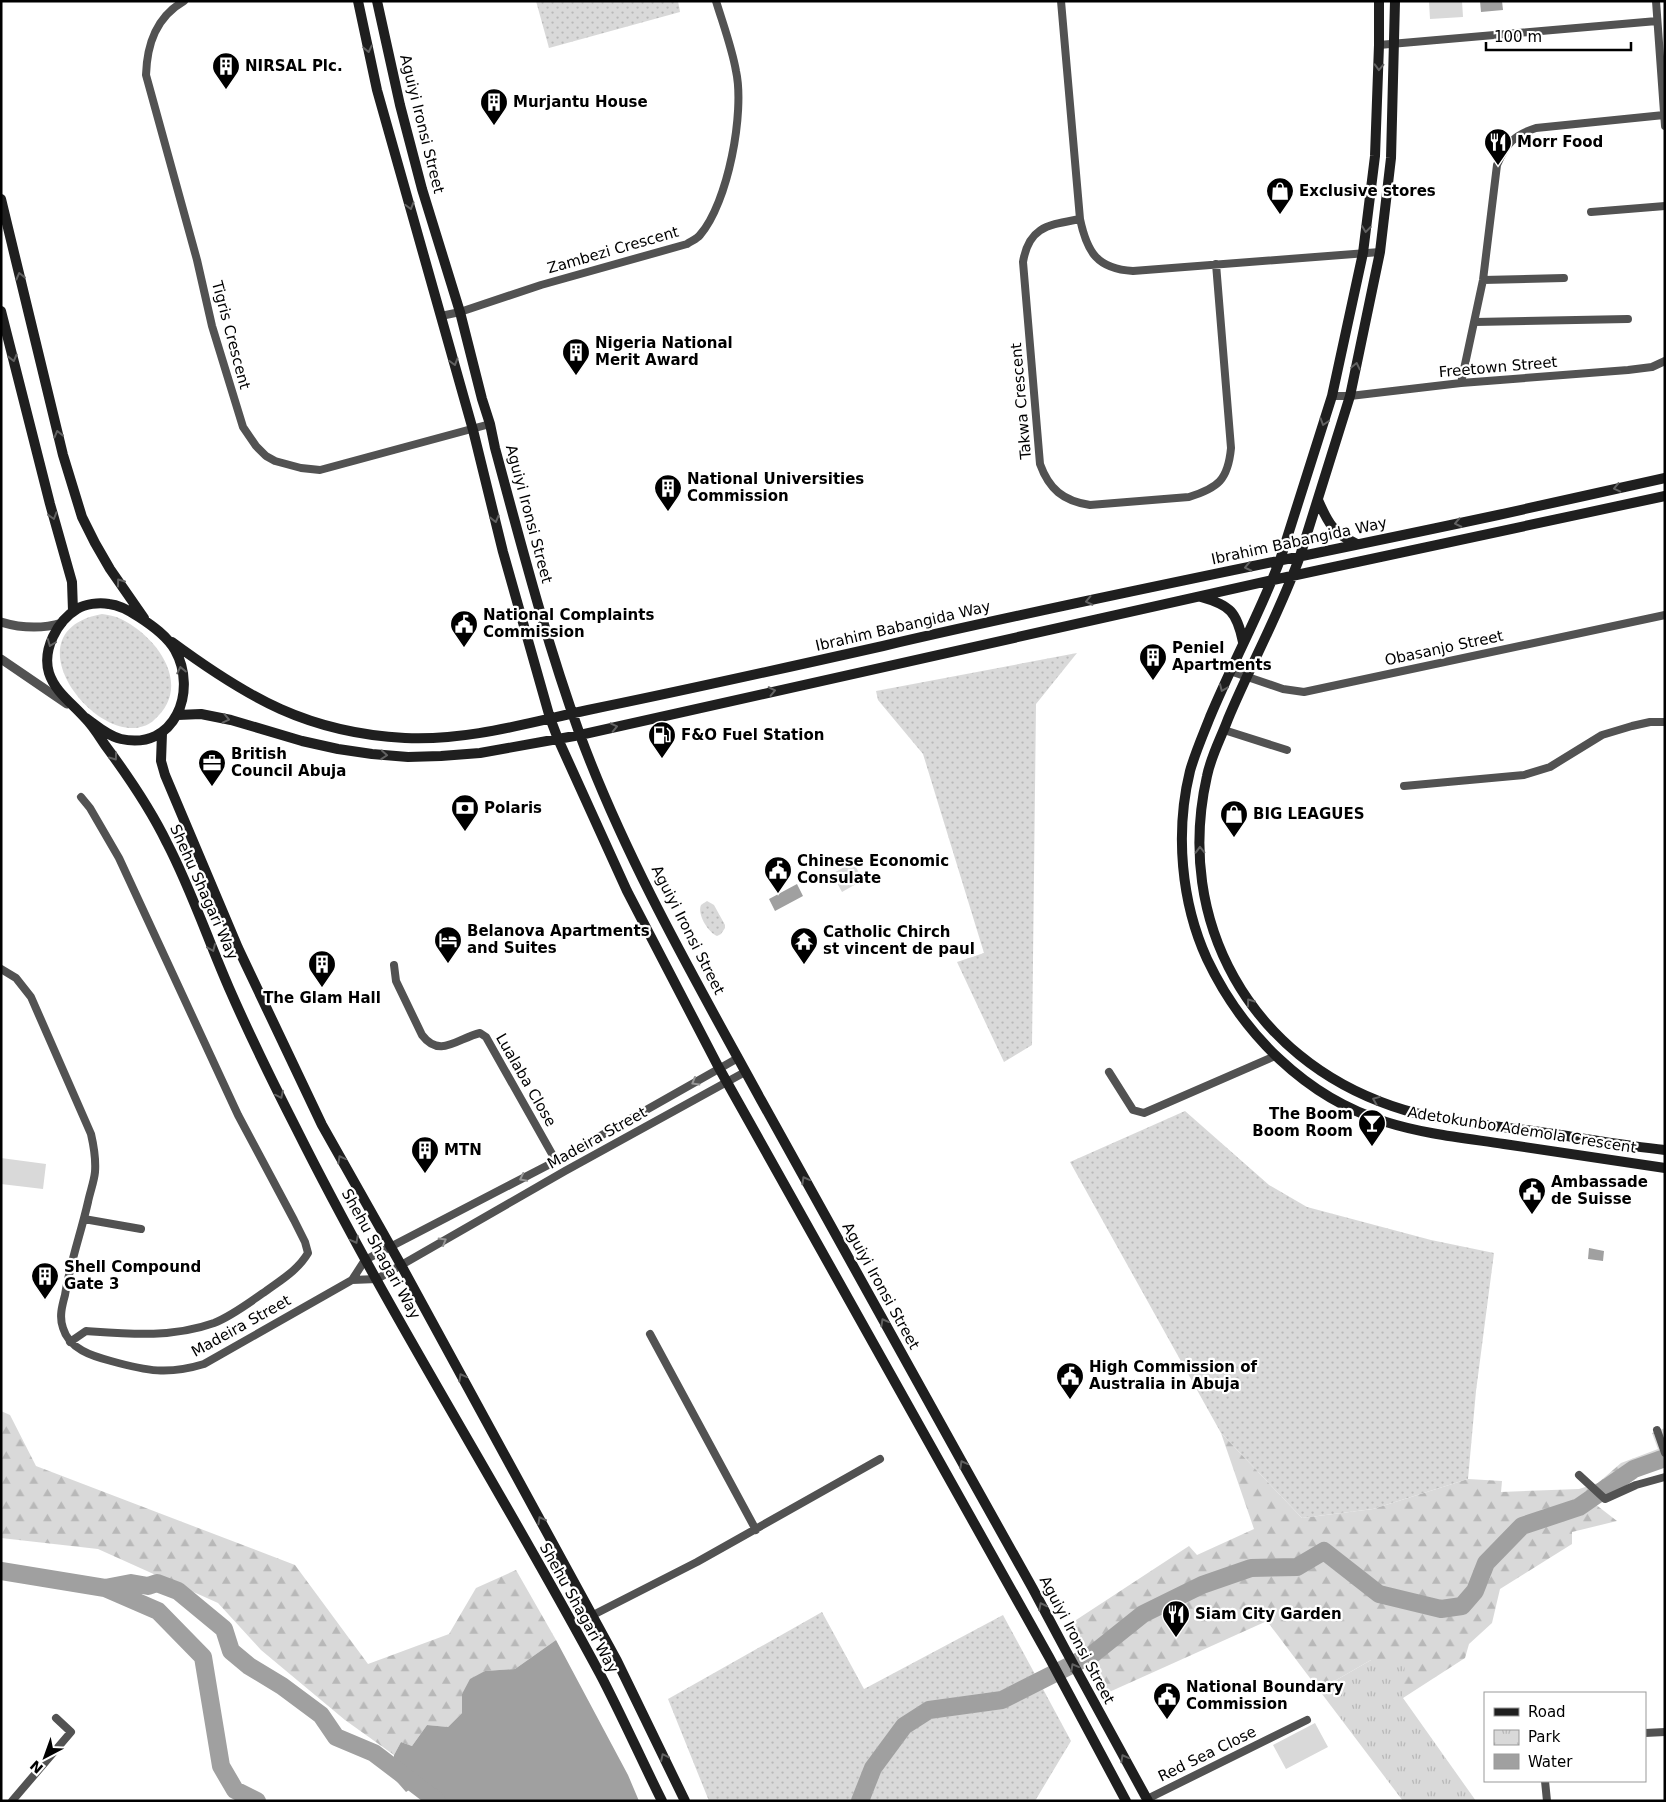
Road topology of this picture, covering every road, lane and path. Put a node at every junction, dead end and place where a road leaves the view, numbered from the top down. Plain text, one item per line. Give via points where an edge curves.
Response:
1 (184, 1) edge
2 (358, 1) edge
3 (377, 1) edge
4 (716, 1) edge
5 (1061, 1) edge
6 (1379, 1) edge
7 (1394, 1) edge
8 (1656, 1) edge
9 (1657, 21) junction
10 (1395, 44) junction
11 (1380, 45) junction
12 (1664, 115) edge
13 (1665, 126) edge
14 (1, 199) edge
15 (1665, 206) edge
16 (1591, 212) dead end
17 (1080, 219) junction
18 (1380, 252) junction
19 (1363, 253) junction
20 (1216, 264) junction
21 (1564, 278) dead end
22 (1483, 280) junction
23 (1, 311) edge
24 (460, 312) junction
25 (441, 316) junction
26 (1628, 319) dead end
27 (1476, 322) junction
28 (1665, 361) edge
29 (1461, 383) junction
30 (1332, 396) junction
31 (1350, 396) junction
32 (490, 424) junction
33 (473, 430) junction
34 (1665, 478) edge
35 (1665, 496) edge
36 (1318, 500) junction
37 (1357, 544) junction
38 (1300, 556) junction
39 (1280, 560) junction
40 (1293, 577) junction
41 (1273, 580) junction
42 (1200, 597) junction
43 (73, 611) junction
44 (1665, 615) edge
45 (1, 622) edge
46 (148, 622) junction
47 (62, 623) junction
48 (166, 637) junction
49 (1243, 642) junction
50 (1, 659) edge
51 (1230, 671) junction
52 (1246, 677) junction
53 (77, 710) junction
54 (573, 713) junction
55 (178, 715) junction
56 (86, 718) junction
57 (550, 718) junction
58 (1665, 722) edge
59 (1224, 730) junction
60 (162, 733) junction
61 (580, 735) junction
62 (558, 739) junction
63 (1287, 750) dead end
64 (1404, 786) dead end
65 (81, 796) dead end
66 (394, 965) dead end
67 (1, 969) edge
68 (1275, 1056) junction
69 (738, 1058) junction
70 (719, 1068) junction
71 (745, 1072) junction
72 (1109, 1072) dead end
73 (727, 1082) junction
74 (1665, 1150) edge
75 (556, 1161) junction
76 (1665, 1168) edge
77 (84, 1219) junction
78 (141, 1229) dead end
79 (390, 1246) junction
80 (365, 1260) junction
81 (401, 1265) junction
82 (376, 1279) junction
83 (352, 1280) junction
84 (650, 1334) dead end
85 (70, 1342) junction
86 (1657, 1430) dead end
87 (1665, 1453) edge
88 (880, 1459) dead end
89 (1579, 1475) dead end
90 (1665, 1477) edge
91 (756, 1530) junction
92 (593, 1615) junction
93 (56, 1718) dead end
94 (1307, 1720) dead end
95 (1665, 1732) edge
96 (1646, 1733) edge
97 (1545, 1782) edge
98 (1148, 1800) edge
99 (12, 1801) edge
100 (662, 1801) edge
101 (685, 1801) edge
102 (1126, 1801) edge
103 (1547, 1801) edge

1 - 33 street, Tigris Crescent via 162,20 152,38 146,75 212,326 243,427 266,456 301,468 320,470
2 -> 25 main road via 377,90
3 - 24 main road, Aguiyi Ironsi Street via 400,105
4 - 24 street, Zambezi Crescent via 737,72 738,120 725,184 700,236 687,244 551,282
5 - 17 street
6 - 11 main road, Adetokunbo Ademola Crescent
7 - 10 main road, Adetokunbo Ademola Crescent
8 - 9 street
9 - 10 street
9 - 12 street
10 - 11 street
10 - 18 main road, Adetokunbo Ademola Crescent via 1391,158
11 -> 19 main road, Adetokunbo Ademola Crescent via 1375,156
12 - 13 street
12 - 22 street via 1536,128 1521,132 1512,140 1497,165
46 -> 14 main road via 110,569 82,517 63,455
15 - 16 street
17 - 20 street via 1088,246 1101,262 1110,267 1133,271
17 - 20 street, Takwa Crescent via 1039,230 1030,240 1023,262 1040,464 1054,489 1077,503 1090,505 1188,497 1216,486 1223,478 1230,464 1231,448
18 - 19 street
31 -> 18 main road, Adetokunbo Ademola Crescent
19 - 20 street
19 - 30 main road, Adetokunbo Ademola Crescent
21 - 22 street
22 - 27 street
23 -> 43 main road via 72,582
24 - 25 street, Zambezi Crescent
24 - 32 main road, Aguiyi Ironsi Street
25 -> 33 main road
26 - 27 street
27 - 29 street
28 - 29 street, Freetown Street via 1652,367 1628,370
29 - 31 street, Freetown Street
30 - 31 street, Freetown Street
30 -> 39 main road, Adetokunbo Ademola Crescent
31 - 36 main road, Adetokunbo Ademola Crescent
32 - 33 street, Tigris Crescent
32 - 54 main road, Aguiyi Ironsi Street via 548,642
33 -> 57 main road via 503,552
34 -> 37 main road, Ibrahim Babangida Way
35 - 40 main road
36 - 37 main road via 1332,528
36 - 38 main road, Adetokunbo Ademola Crescent
37 - 38 main road, Ibrahim Babangida Way
38 - 39 main road, Ibrahim Babangida Way
38 - 40 main road, Adetokunbo Ademola Crescent
39 - 41 main road, Adetokunbo Ademola Crescent
39 -> 54 main road, Ibrahim Babangida Way
40 - 41 main road
40 - 52 main road, Adetokunbo Ademola Crescent
41 - 42 main road
41 - 49 main road, Adetokunbo Ademola Crescent
42 - 49 main road via 1218,602 1235,614
61 -> 42 main road
43 - 46 main road via 90,604 111,604
43 - 47 main road
44 - 52 street, Obasanjo Street via 1304,692
45 - 47 street via 30,627
46 - 48 main road
47 -> 53 main road via 48,649 47,662 57,688
55 -> 48 main road via 184,687 182,668
48 - 57 main road, Ibrahim Babangida Way via 213,672 266,703 306,720 351,732 406,738 466,736 506,730
49 - 51 main road, Adetokunbo Ademola Crescent
50 - 53 street
51 - 52 street, Obasanjo Street
51 -> 68 main road, Adetokunbo Ademola Crescent via 1190,771 1183,816 1184,874 1202,948 1240,1016
52 - 59 main road, Adetokunbo Ademola Crescent
53 - 56 main road
54 - 57 main road, Ibrahim Babangida Way
54 - 61 main road, Aguiyi Ironsi Street
55 - 60 main road
55 -> 62 main road via 202,714 338,749 408,757 480,753
56 - 60 main road via 121,739 137,740
56 -> 80 main road, Shehu Shagari Way via 142,796 170,848 230,990 297,1130
57 - 62 main road
58 - 64 street via 1650,722 1602,735 1550,767 1524,775
59 - 63 street
74 -> 59 main road, Adetokunbo Ademola Crescent via 1429,1117 1364,1095 1301,1057 1260,1016 1232,975 1213,932 1202,888 1202,799
79 -> 60 main road, Shehu Shagari Way via 322,1125 238,948 165,775 161,761
61 - 62 main road
61 - 69 main road, Aguiyi Ironsi Street via 644,881
62 - 70 main road via 627,890
65 - 85 street via 119,858 238,1115 308,1253 290,1273 216,1322 192,1329 140,1335 86,1331
66 - 75 street, Lualaba Close via 396,981 428,1043 443,1047 480,1033 486,1036
67 - 77 street via 16,978 31,997 91,1134 96,1159
68 - 72 street via 1144,1113 1133,1110
68 - 76 main road, Adetokunbo Ademola Crescent via 1337,1100 1384,1122 1428,1132
69 - 70 street
69 - 71 main road, Aguiyi Ironsi Street
70 - 73 main road
70 -> 75 street
71 - 73 street, Madeira Street
98 -> 71 main road, Aguiyi Ironsi Street
81 -> 73 street, Madeira Street
73 - 102 main road via 1050,1658
75 -> 79 street
77 - 78 street
77 - 85 street via 61,1315 63,1329
79 - 80 street
79 - 81 main road, Shehu Shagari Way
80 - 82 main road, Shehu Shagari Way
80 - 83 street
81 - 82 street, Madeira Street
92 -> 81 main road, Shehu Shagari Way
82 - 83 street, Madeira Street
82 - 100 main road, Shehu Shagari Way via 601,1676
83 - 85 street, Madeira Street via 204,1364 184,1370 157,1372 133,1367 85,1352
84 - 91 street
86 - 87 street
88 - 91 street
89 - 90 street via 1606,1500 1636,1485
91 - 92 street
101 -> 92 main road, Shehu Shagari Way
93 - 99 street via 71,1732
94 - 98 street, Red Sea Close
95 - 96 street
97 - 103 street

